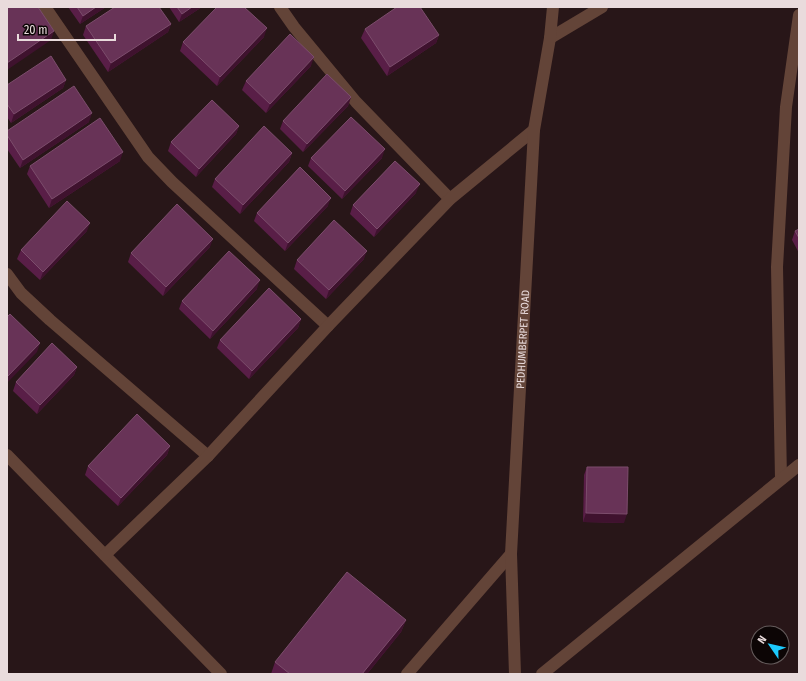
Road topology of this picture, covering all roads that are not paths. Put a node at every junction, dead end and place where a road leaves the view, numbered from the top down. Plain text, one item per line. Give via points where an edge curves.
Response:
1 (44, 7) edge
2 (280, 7) edge
3 (553, 7) edge
4 (602, 7) edge
5 (799, 15) edge
6 (550, 38) junction
7 (534, 130) junction
8 (450, 199) junction
9 (7, 274) edge
10 (328, 326) junction
11 (7, 455) edge
12 (208, 456) junction
13 (799, 465) edge
14 (781, 479) junction
15 (511, 554) junction
16 (104, 556) junction
17 (221, 674) edge
18 (407, 674) edge
19 (515, 674) edge
20 (542, 674) edge

1 - 10 street via 148,156 172,182
2 - 8 street via 356,102
3 - 6 street, PEDHUMBERPET ROAD
4 - 6 street
5 - 14 street via 786,107 777,267
6 - 7 street, PEDHUMBERPET ROAD
7 - 8 street
7 - 15 street, PEDHUMBERPET ROAD
8 - 10 street
9 - 12 street via 21,293 50,320
10 - 12 street
11 - 16 street
12 - 16 street
13 - 14 street
14 - 20 street
15 - 18 street
15 - 19 street, PEDHUMBERPET ROAD
16 - 17 street

